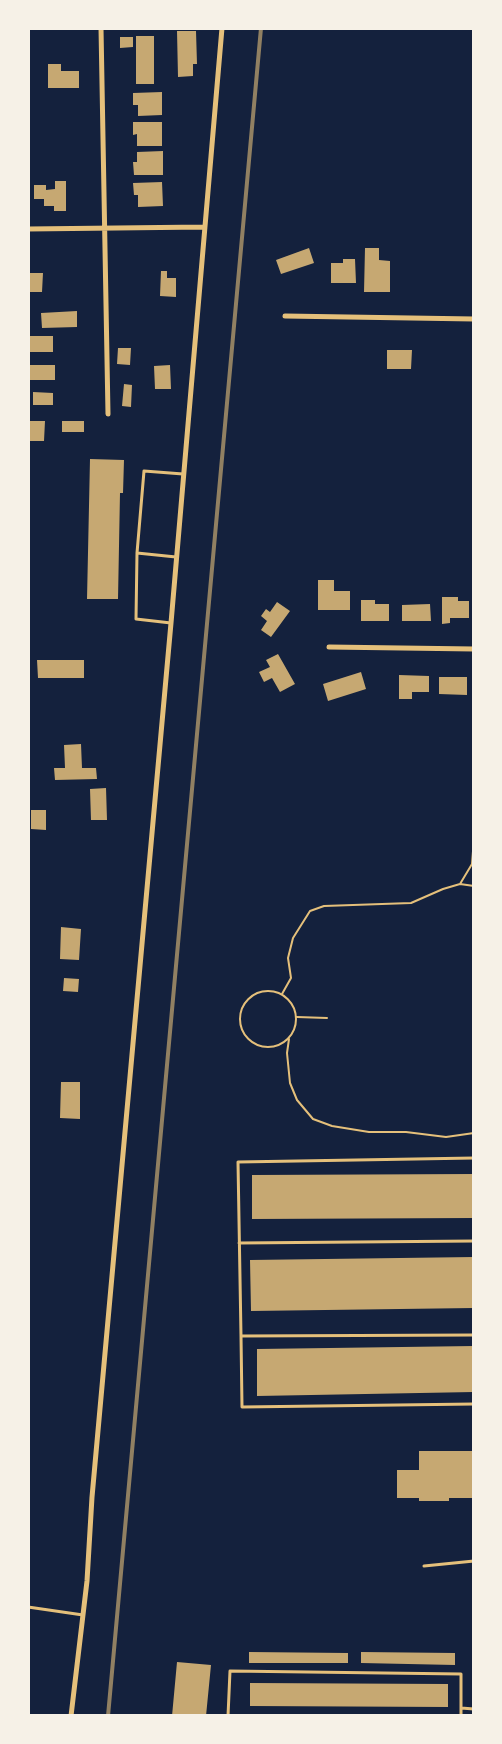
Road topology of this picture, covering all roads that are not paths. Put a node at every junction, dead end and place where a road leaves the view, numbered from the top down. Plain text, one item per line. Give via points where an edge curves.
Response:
1 (101, 28) edge
2 (222, 28) edge
3 (204, 227) junction
4 (28, 229) edge
5 (104, 229) junction
6 (285, 316) dead end
7 (474, 319) edge
8 (108, 414) dead end
9 (183, 474) junction
10 (137, 553) junction
11 (176, 557) junction
12 (171, 623) junction
13 (329, 647) dead end
14 (474, 649) edge
15 (474, 1158) edge
16 (474, 1241) edge
17 (239, 1243) junction
18 (474, 1335) edge
19 (241, 1336) junction
20 (474, 1404) edge
21 (474, 1561) edge
22 (424, 1566) dead end
23 (28, 1607) edge
24 (83, 1615) junction
25 (461, 1708) junction
26 (474, 1709) edge
27 (71, 1716) edge
28 (228, 1716) edge
29 (461, 1716) edge

1 - 5 street
2 - 3 street
3 - 5 street
3 - 9 street
4 - 5 street
5 - 8 street
6 - 7 street
9 - 10 lane via 144,471
9 - 11 street
10 - 11 lane
10 - 12 lane via 136,619
11 - 12 street
12 - 24 street
13 - 14 street
15 - 17 lane via 238,1161
16 - 17 lane
17 - 19 lane
18 - 19 lane
19 - 20 lane via 242,1407
21 - 22 lane
23 - 24 lane
24 - 27 street
25 - 26 lane
25 - 28 lane via 461,1674 230,1671
25 - 29 lane

